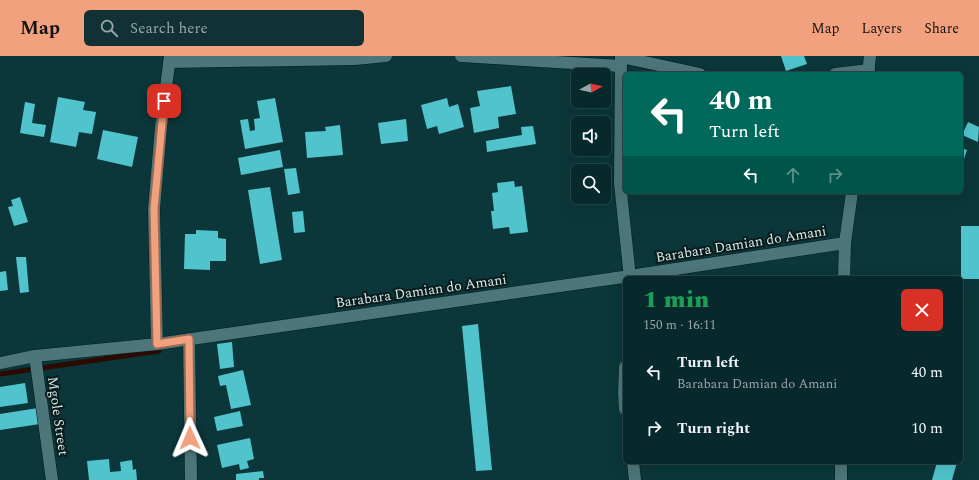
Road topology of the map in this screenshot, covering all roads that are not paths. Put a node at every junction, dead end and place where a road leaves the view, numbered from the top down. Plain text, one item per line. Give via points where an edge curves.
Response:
1 (386, 56) edge
2 (461, 56) edge
3 (870, 56) edge
4 (170, 59) edge
5 (620, 59) edge
6 (689, 72) edge
7 (868, 72) edge
8 (852, 194) edge
9 (845, 243) junction
10 (630, 276) edge
11 (636, 276) edge
12 (844, 276) edge
13 (623, 278) edge
14 (189, 339) junction
15 (157, 344) junction
16 (35, 356) junction
17 (0, 362) edge
18 (633, 464) edge
19 (841, 464) edge
20 (52, 480) edge
21 (191, 480) edge
22 (635, 480) edge
23 (841, 480) edge

1 - 4 street via 355,59
2 - 5 street
3 - 7 street
4 - 15 street via 154,209
5 - 6 street
5 - 10 street via 620,183
8 - 9 street
9 - 11 street, Barabara Damian do Amani
9 - 12 street
13 - 14 street, Barabara Damian do Amani
14 - 15 street, Barabara Damian do Amani
14 - 21 street
15 - 16 street, Barabara Damian do Amani
16 - 17 street, Barabara Damian do Amani
16 - 20 street, Mgole Street
18 - 22 street
19 - 23 street

